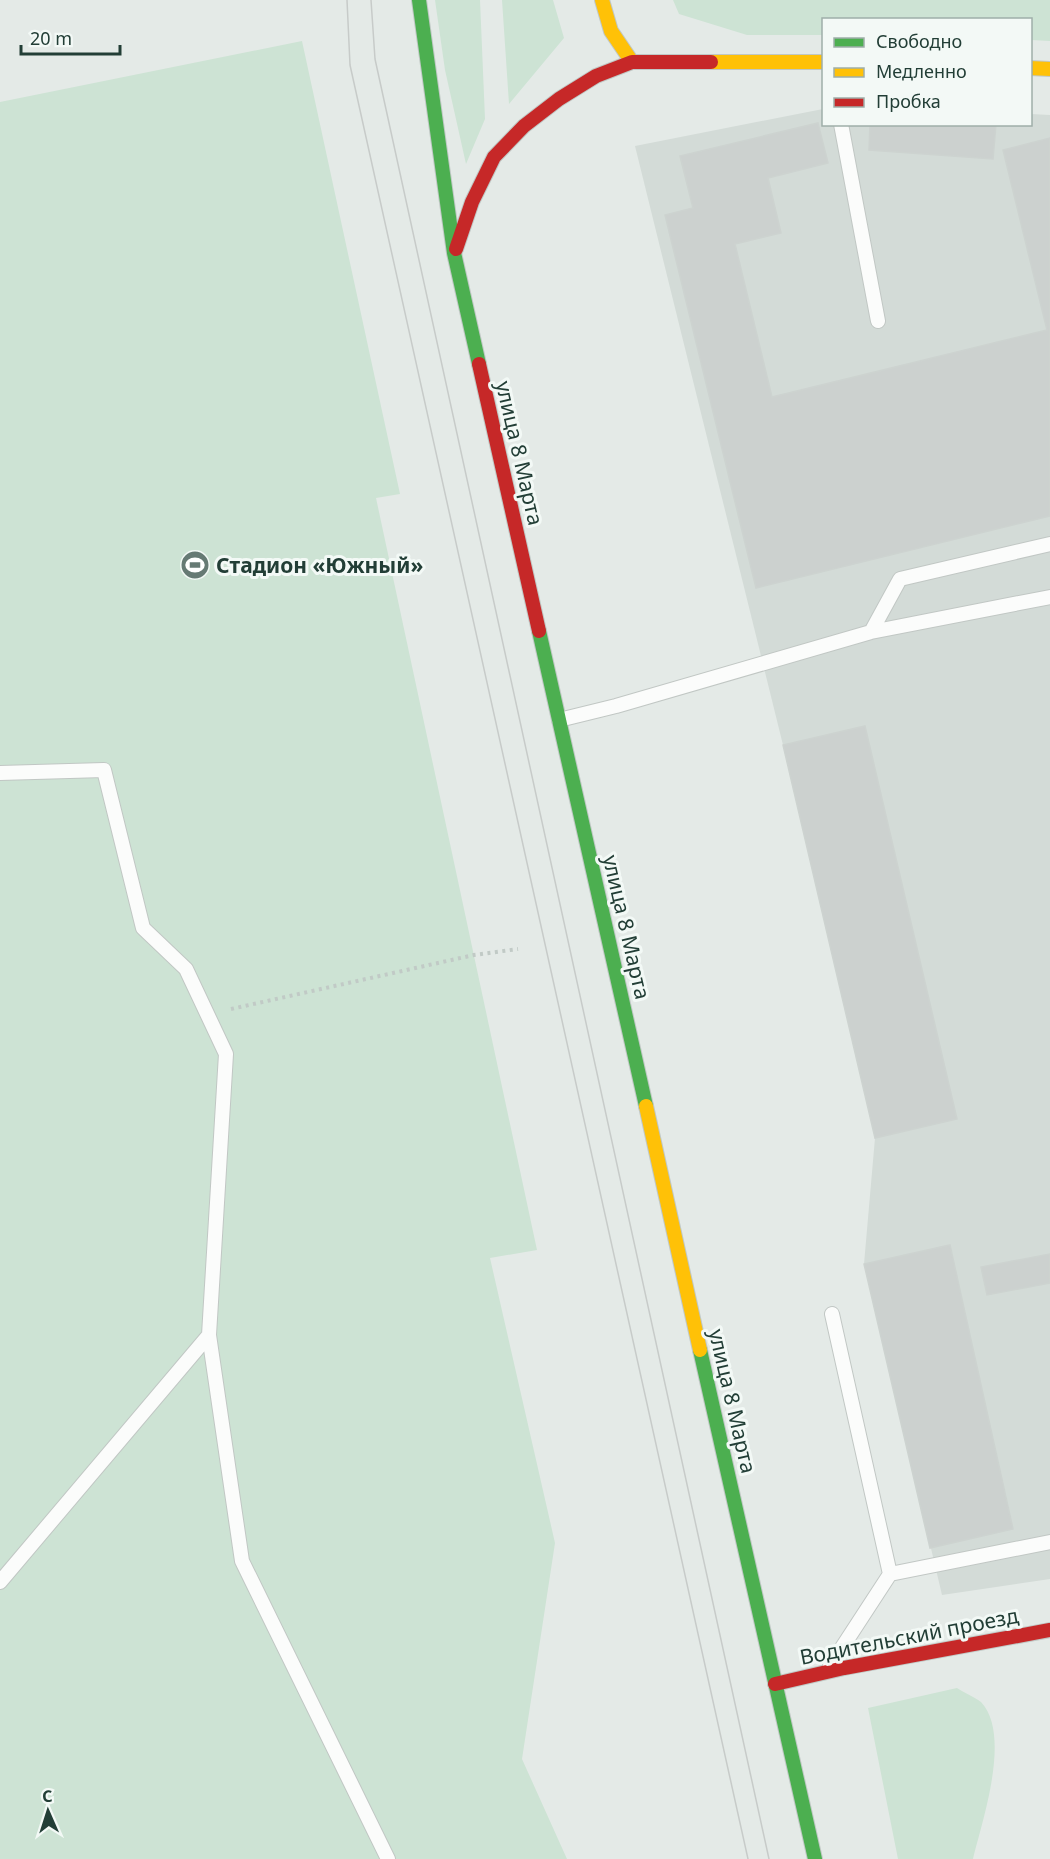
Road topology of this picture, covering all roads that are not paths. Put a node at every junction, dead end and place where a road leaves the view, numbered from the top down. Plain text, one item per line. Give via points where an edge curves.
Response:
1 (419, 0) edge
2 (602, 0) edge
3 (632, 62) junction
4 (822, 62) edge
5 (1032, 68) edge
6 (1050, 69) edge
7 (841, 126) edge
8 (454, 253) junction
9 (878, 321) dead end
10 (1050, 544) edge
11 (1050, 597) edge
12 (871, 632) junction
13 (559, 720) junction
14 (0, 773) edge
15 (832, 1314) dead end
16 (209, 1335) junction
17 (1050, 1542) edge
18 (890, 1574) junction
19 (0, 1582) edge
20 (1050, 1630) edge
21 (827, 1671) junction
22 (776, 1684) junction
23 (388, 1859) edge
24 (815, 1859) edge

1 - 8 main road, улица 8 Марта
2 - 3 main road via 611,31
3 - 4 main road
3 - 8 main road via 596,76 559,99 524,126 494,157
5 - 6 main road
7 - 9 lane
8 - 13 main road, улица 8 Марта
10 - 12 lane via 900,579
11 - 12 lane
12 - 13 lane
13 - 22 main road, улица 8 Марта
14 - 16 lane via 104,771 143,928 186,969 226,1054
15 - 18 lane
16 - 19 lane
16 - 23 lane via 242,1561
17 - 18 lane
18 - 21 lane
20 - 21 main road, Водительский проезд
21 - 22 main road, Водительский проезд
22 - 24 main road, улица 8 Марта

